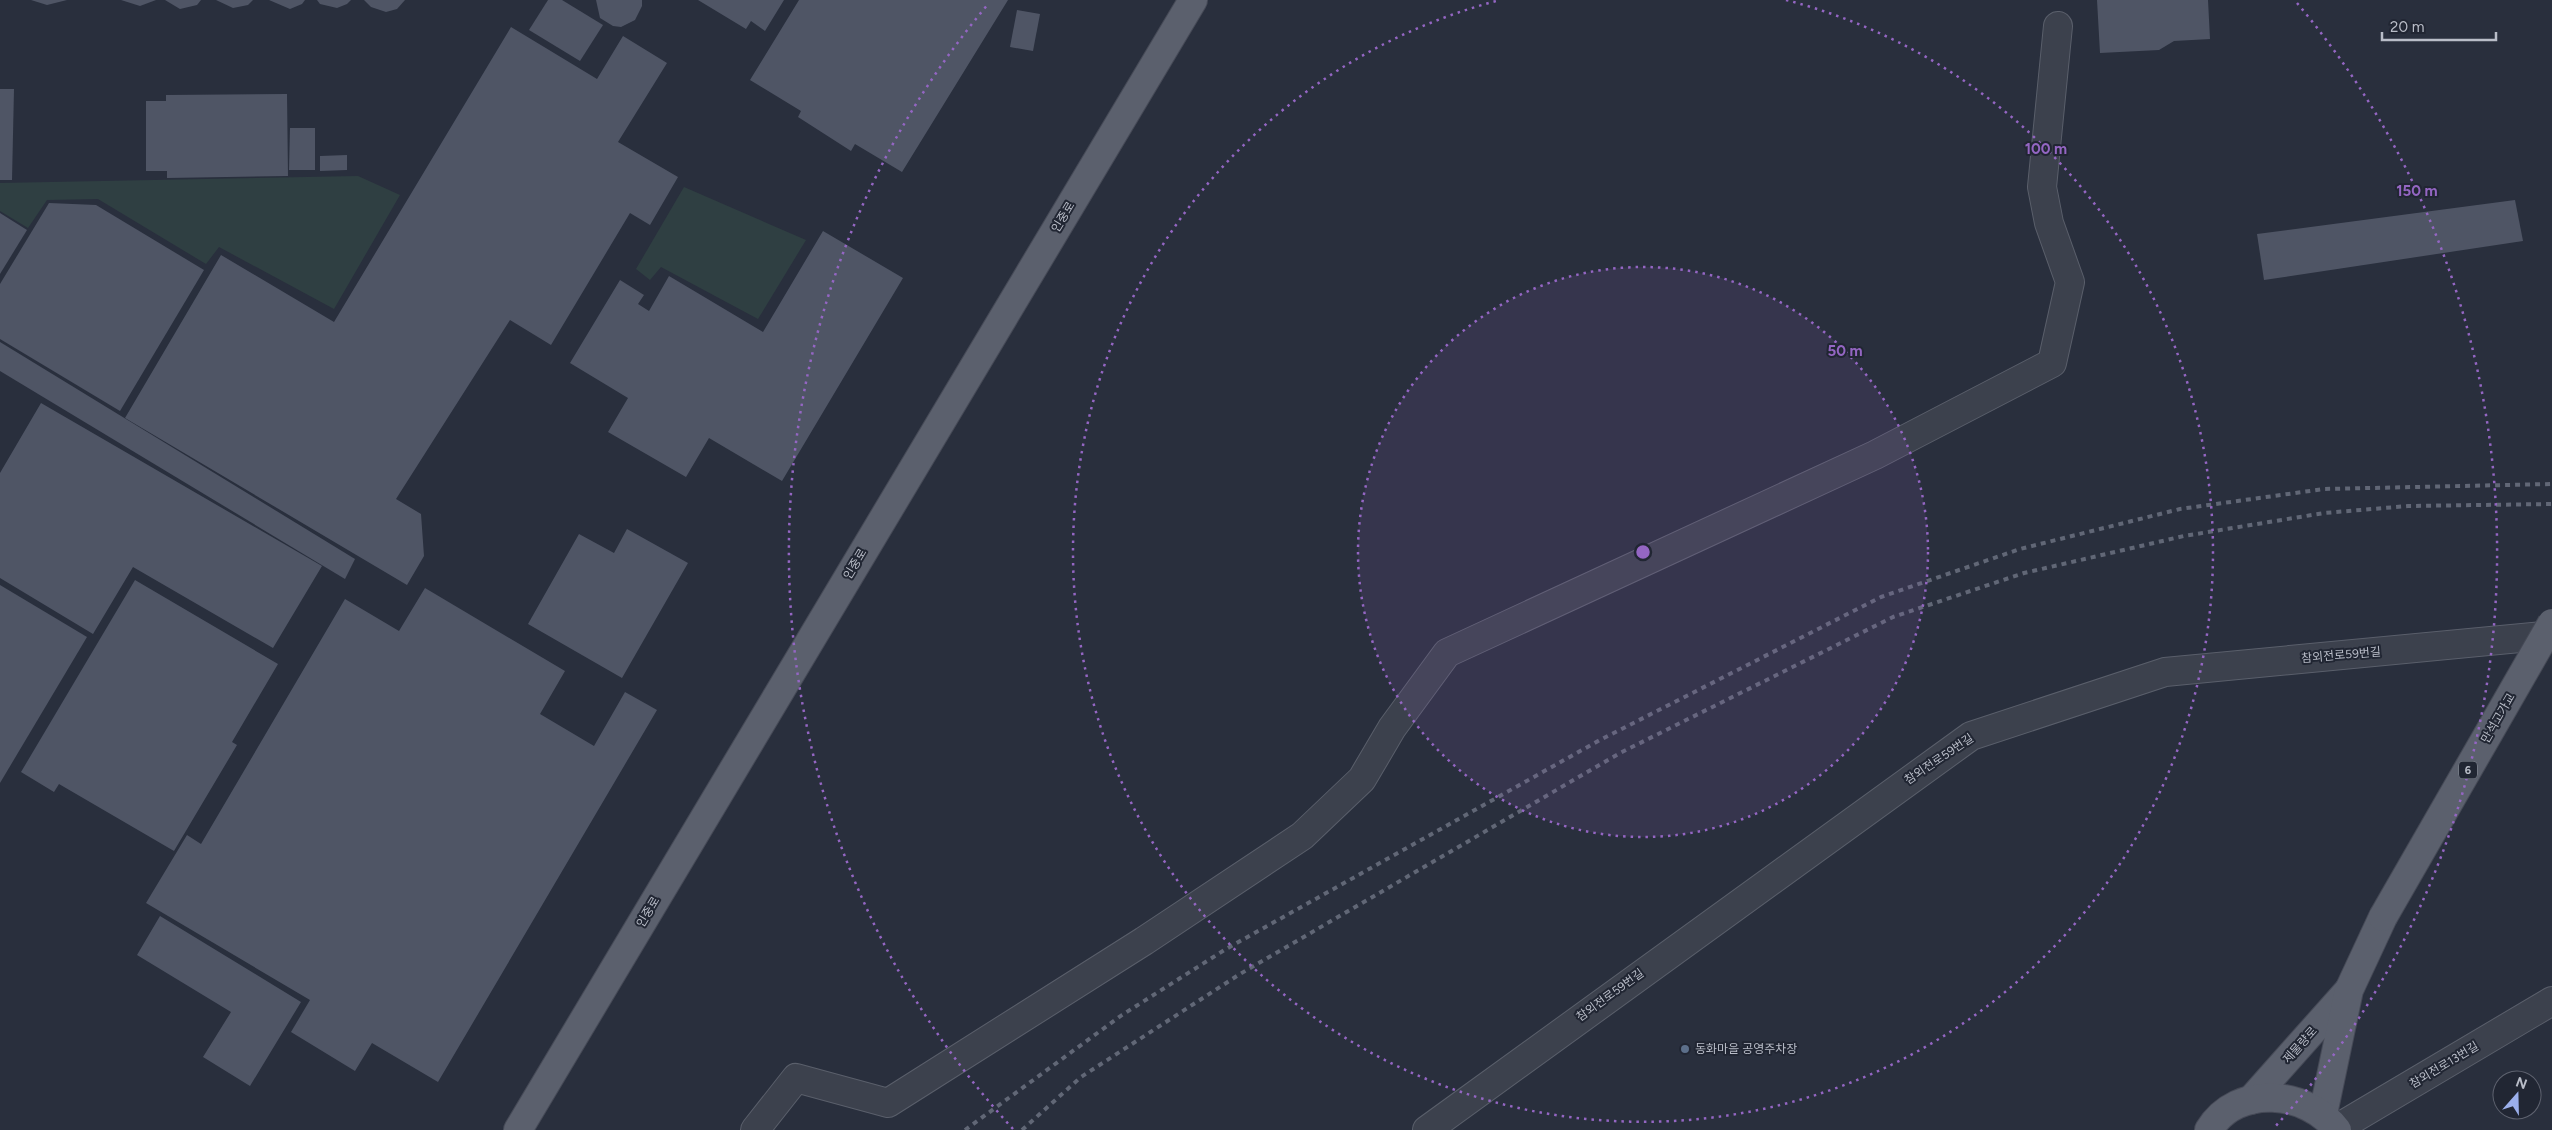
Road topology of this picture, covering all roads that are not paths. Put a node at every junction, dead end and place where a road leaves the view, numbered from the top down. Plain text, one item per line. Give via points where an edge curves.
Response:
1 (1193, 0) edge
2 (2058, 26) dead end
3 (2552, 623) edge
4 (2552, 635) edge
5 (2383, 917) joint
6 (2349, 990) junction
7 (2552, 1001) edge
8 (2252, 1100) junction
9 (2332, 1124) edge
10 (1433, 1128) edge
11 (520, 1129) edge
12 (755, 1130) edge
13 (2209, 1130) edge

1 - 11 main road, 인중로
2 - 12 street via 2042,187 2048,222 2070,282 2052,362 1875,455 1448,653 1392,728 1362,779 1302,836 1144,941 888,1103 796,1078
3 - 5 main road, 만석고가교 / 6, bridge
4 - 10 street, 참외전로59번길 via 2165,672 1971,736
5 - 6 main road, 제물량로 / 6
6 - 8 main road, 제물량로 / 6
6 - 9 main road, 제물량로 / 6
7 - 9 street, 참외전로13번길
8 - 9 main road via 2277,1097 2302,1102
8 - 13 main road via 2230,1110

